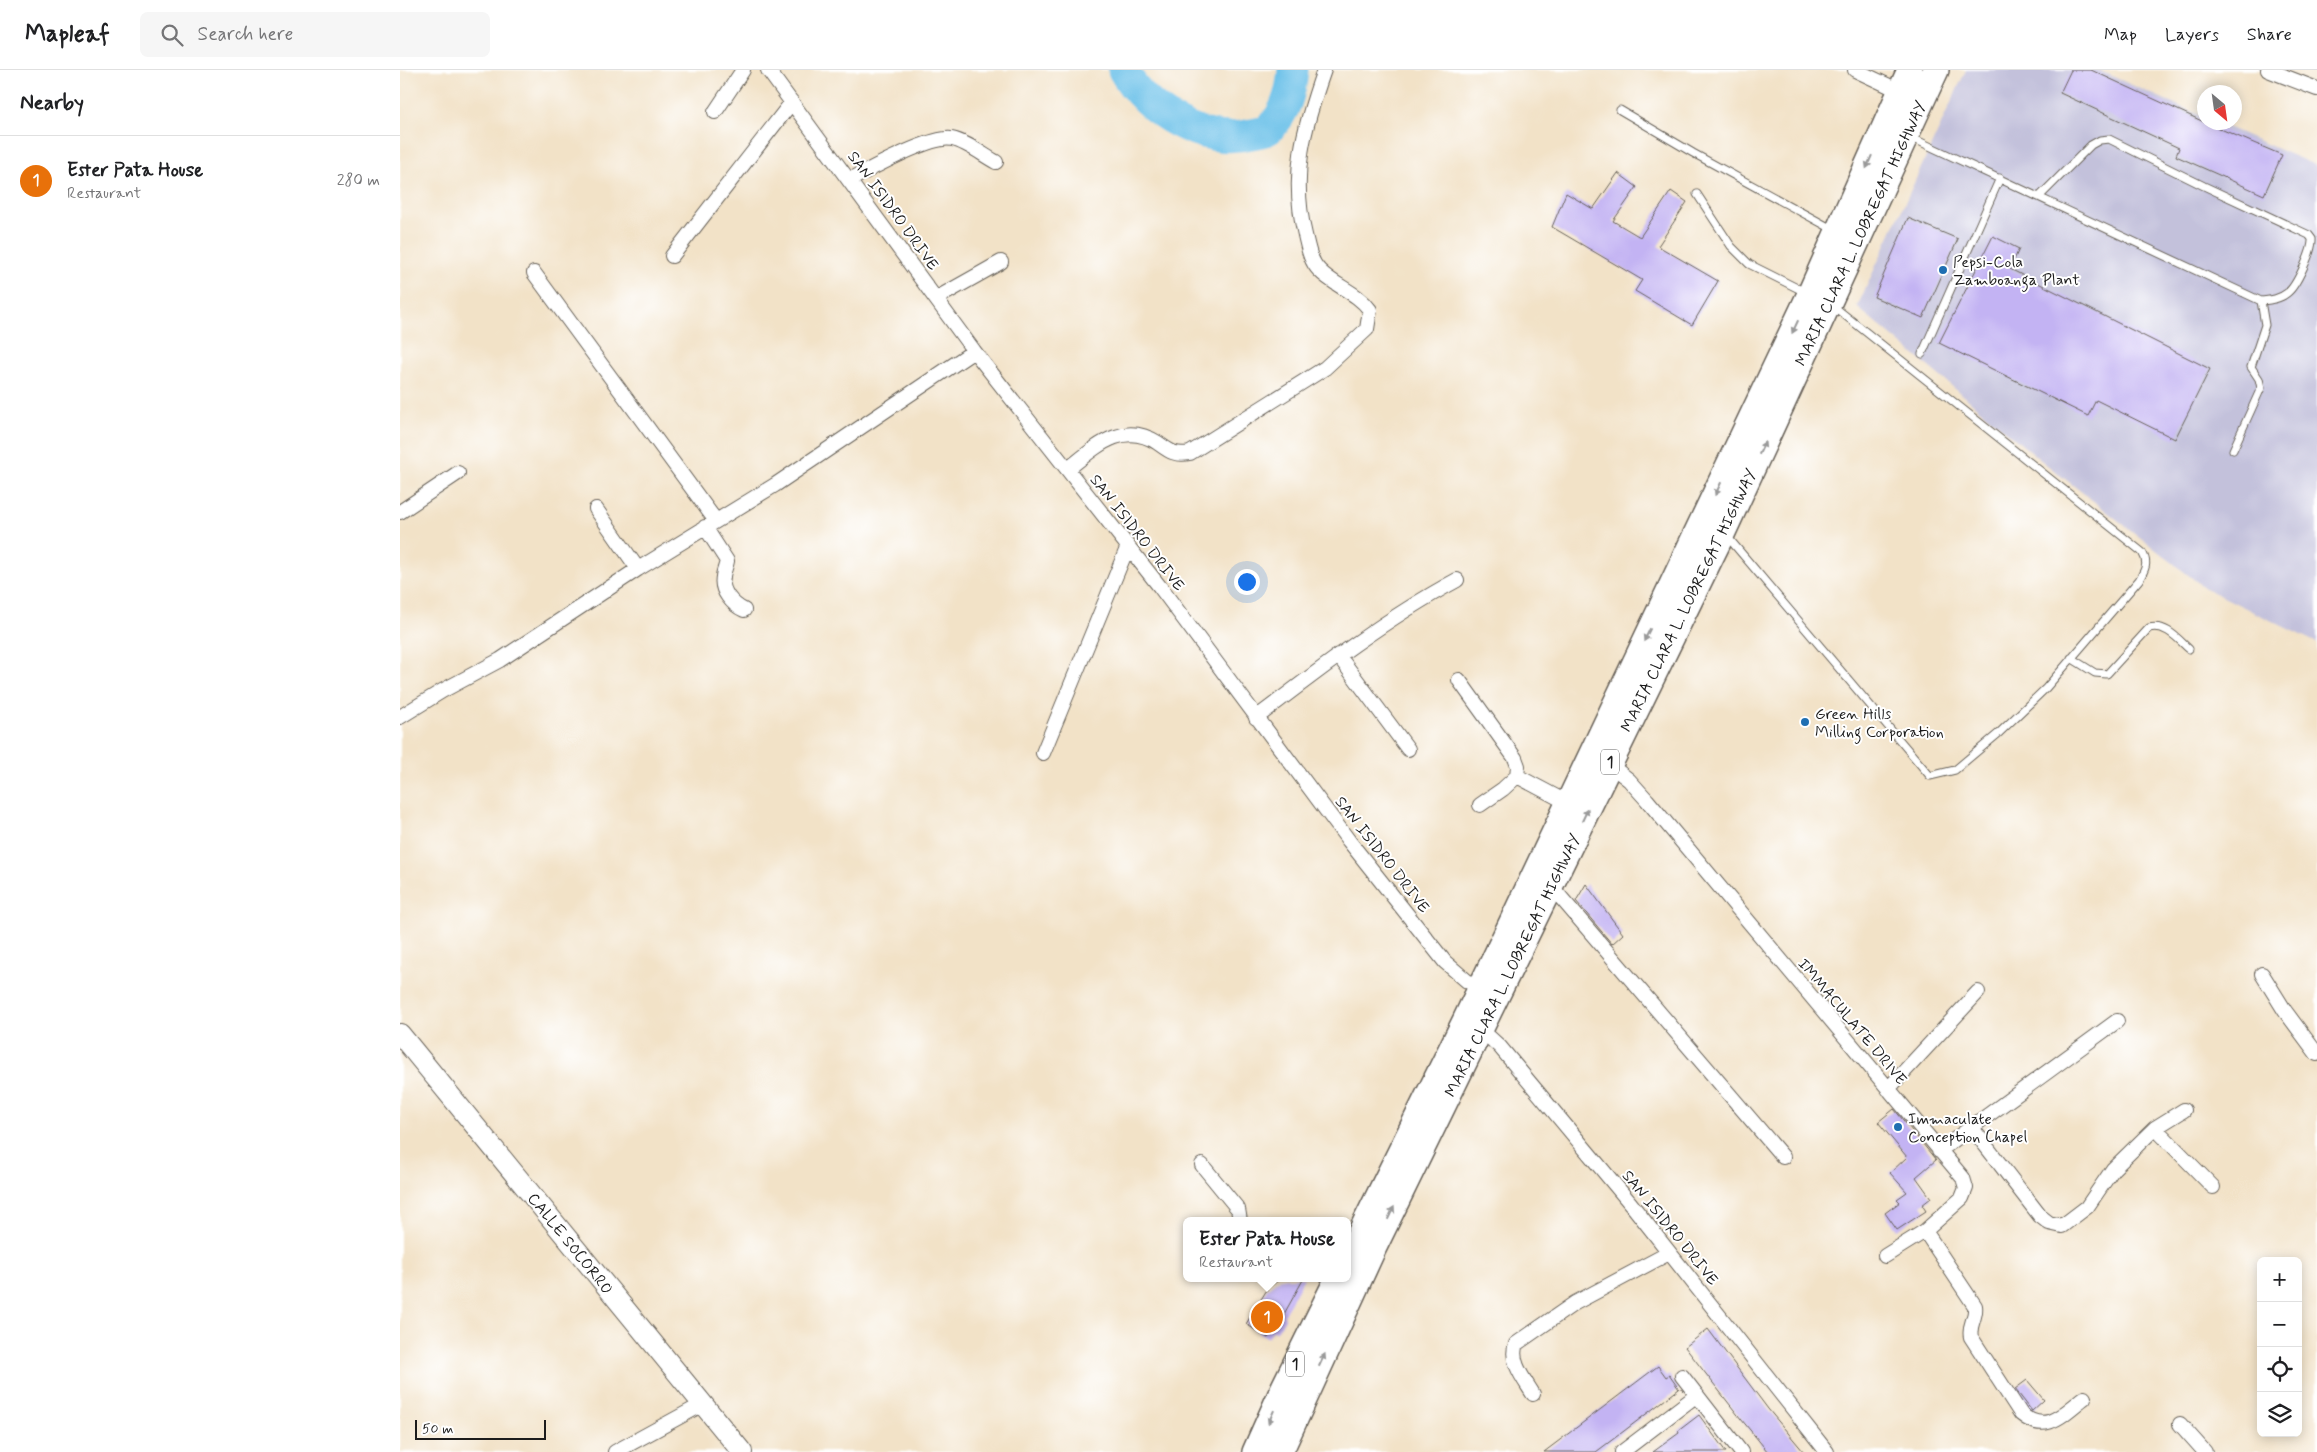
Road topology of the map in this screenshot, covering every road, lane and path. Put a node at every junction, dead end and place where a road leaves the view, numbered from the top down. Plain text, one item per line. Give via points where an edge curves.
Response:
1 (743, 70) edge
2 (768, 70) edge
3 (1324, 70) edge
4 (1855, 70) edge
5 (1936, 70) edge
6 (2268, 70) edge
7 (1905, 81) edge
8 (2317, 89) edge
9 (792, 102) junction
10 (1620, 110) dead end
11 (715, 112) dead end
12 (1895, 130) junction
13 (996, 162) dead end
14 (2000, 178) junction
15 (850, 180) junction
16 (1697, 194) dead end
17 (2039, 197) junction
18 (1839, 232) junction
19 (672, 256) dead end
20 (1001, 262) dead end
21 (534, 273) dead end
22 (937, 298) junction
23 (1820, 298) junction
24 (2261, 301) junction
25 (974, 351) junction
26 (1922, 354) dead end
27 (2233, 450) dead end
28 (1068, 469) junction
29 (458, 473) dead end
30 (596, 509) dead end
31 (400, 512) edge
32 (710, 524) junction
33 (1713, 526) junction
34 (1128, 546) junction
35 (638, 568) junction
36 (1457, 580) dead end
37 (744, 610) dead end
38 (2190, 649) dead end
39 (1338, 655) junction
40 (2071, 658) junction
41 (1459, 680) dead end
42 (400, 716) edge
43 (1256, 718) junction
44 (1408, 749) dead end
45 (1043, 753) dead end
46 (1600, 759) junction
47 (1517, 776) junction
48 (1568, 803) junction
49 (1480, 805) dead end
50 (1551, 886) junction
51 (2262, 974) dead end
52 (1489, 992) junction
53 (1978, 992) dead end
54 (2117, 1021) dead end
55 (1474, 1025) junction
56 (400, 1034) edge
57 (2312, 1037) edge
58 (2317, 1054) edge
59 (1888, 1089) junction
60 (2184, 1110) dead end
61 (1972, 1128) junction
62 (2155, 1128) junction
63 (1939, 1151) junction
64 (1783, 1157) dead end
65 (1202, 1165) dead end
66 (2213, 1188) dead end
67 (1239, 1217) edge
68 (1925, 1231) junction
69 (1351, 1244) edge
70 (1669, 1253) junction
71 (1885, 1256) dead end
72 (1336, 1282) edge
73 (1682, 1376) dead end
74 (1295, 1391) junction
75 (1533, 1394) dead end
76 (1697, 1395) junction
77 (2084, 1398) dead end
78 (703, 1404) junction
79 (2180, 1424) dead end
80 (615, 1452) edge
81 (742, 1452) edge
82 (1255, 1452) edge
83 (1280, 1452) edge
84 (1622, 1452) edge
85 (1741, 1452) edge
86 (1827, 1452) edge
87 (2205, 1452) edge

1 - 11 street
2 - 9 street, SAN ISIDRO DRIVE
3 - 28 street via 1302,138 1298,209 1312,262 1319,271 1363,301 1370,310 1367,330 1325,368 1190,454 1175,454 1141,434 1125,433
4 - 7 street
5 - 12 highway, MARIA CLARA L. LOBREGAT HIGHWAY / 1
6 - 8 street
7 - 12 highway, MARIA CLARA L. LOBREGAT HIGHWAY / 1
9 - 15 street, SAN ISIDRO DRIVE
9 - 19 street
10 - 18 lane
12 - 14 lane
12 -> 18 highway, MARIA CLARA L. LOBREGAT HIGHWAY / 1
12 - 23 highway, MARIA CLARA L. LOBREGAT HIGHWAY / 1
13 - 15 street via 953,139 941,138
14 - 17 lane
14 - 26 lane
15 - 22 street, SAN ISIDRO DRIVE
16 - 23 lane via 1731,246 1749,264
17 - 24 lane
17 - 24 lane via 2091,145 2109,139 2309,234 2311,250 2290,290 2280,297
18 - 23 highway, MARIA CLARA L. LOBREGAT HIGHWAY / 1
20 - 22 street
21 - 32 street
22 - 25 street, SAN ISIDRO DRIVE
23 - 33 highway, MARIA CLARA L. LOBREGAT HIGHWAY / 1
23 - 40 lane via 2142,552 2146,568 2140,580
24 - 27 lane via 2265,325 2251,367 2261,388
25 - 28 street, SAN ISIDRO DRIVE
25 - 32 street via 774,486
28 - 34 street, SAN ISIDRO DRIVE
29 - 31 street
30 - 35 street
32 - 35 street
32 - 37 street via 727,561 722,579 729,598
33 - 40 lane via 1930,776 1955,770 2046,688
33 - 46 highway, MARIA CLARA L. LOBREGAT HIGHWAY / 1
34 - 43 street, SAN ISIDRO DRIVE
34 - 45 street
35 - 42 street via 500,660
36 - 39 street
38 - 40 lane via 2166,629 2156,627 2150,628 2107,674 2095,673
39 - 43 street
39 - 44 street
41 - 47 street via 1514,758 1518,766
43 - 52 street, SAN ISIDRO DRIVE via 1434,949 1454,971
46 - 48 highway, MARIA CLARA L. LOBREGAT HIGHWAY / 1
50 -> 46 highway, MARIA CLARA L. LOBREGAT HIGHWAY / 1
46 - 59 street, IMMACULATE DRIVE via 1629,780 1647,800
47 - 48 street
47 - 49 street
48 - 52 highway, MARIA CLARA L. LOBREGAT HIGHWAY / 1
50 - 52 highway, MARIA CLARA L. LOBREGAT HIGHWAY / 1
50 - 64 street
51 - 57 street
52 - 55 highway, MARIA CLARA L. LOBREGAT HIGHWAY / 1
53 - 59 street
54 - 61 street
55 - 69 highway, MARIA CLARA L. LOBREGAT HIGHWAY / 1
55 - 70 street, SAN ISIDRO DRIVE via 1512,1060
74 -> 55 highway, MARIA CLARA L. LOBREGAT HIGHWAY / 1 via 1374,1247
56 - 78 street, CALLE SOCORRO
57 - 58 street
59 - 63 street, IMMACULATE DRIVE
60 - 62 street
61 - 62 street via 2040,1216 2049,1223 2062,1226 2087,1207 2113,1169
61 - 63 street
62 - 66 street
63 - 68 street, IMMACULATE DRIVE via 1963,1178 1966,1188 1962,1198
65 - 67 street via 1238,1208
68 - 71 street
68 - 77 street via 1975,1306 1971,1337 2020,1414 2029,1420 2047,1423
70 - 75 street via 1575,1303 1516,1344 1513,1352 1515,1361
70 - 86 street, SAN ISIDRO DRIVE
72 - 74 highway, MARIA CLARA L. LOBREGAT HIGHWAY / 1
73 - 76 street
74 -> 82 highway, MARIA CLARA L. LOBREGAT HIGHWAY / 1
74 - 83 highway, MARIA CLARA L. LOBREGAT HIGHWAY / 1
76 - 84 street
76 - 85 street
78 - 80 street
78 - 81 street, CALLE SOCORRO
79 - 87 street

